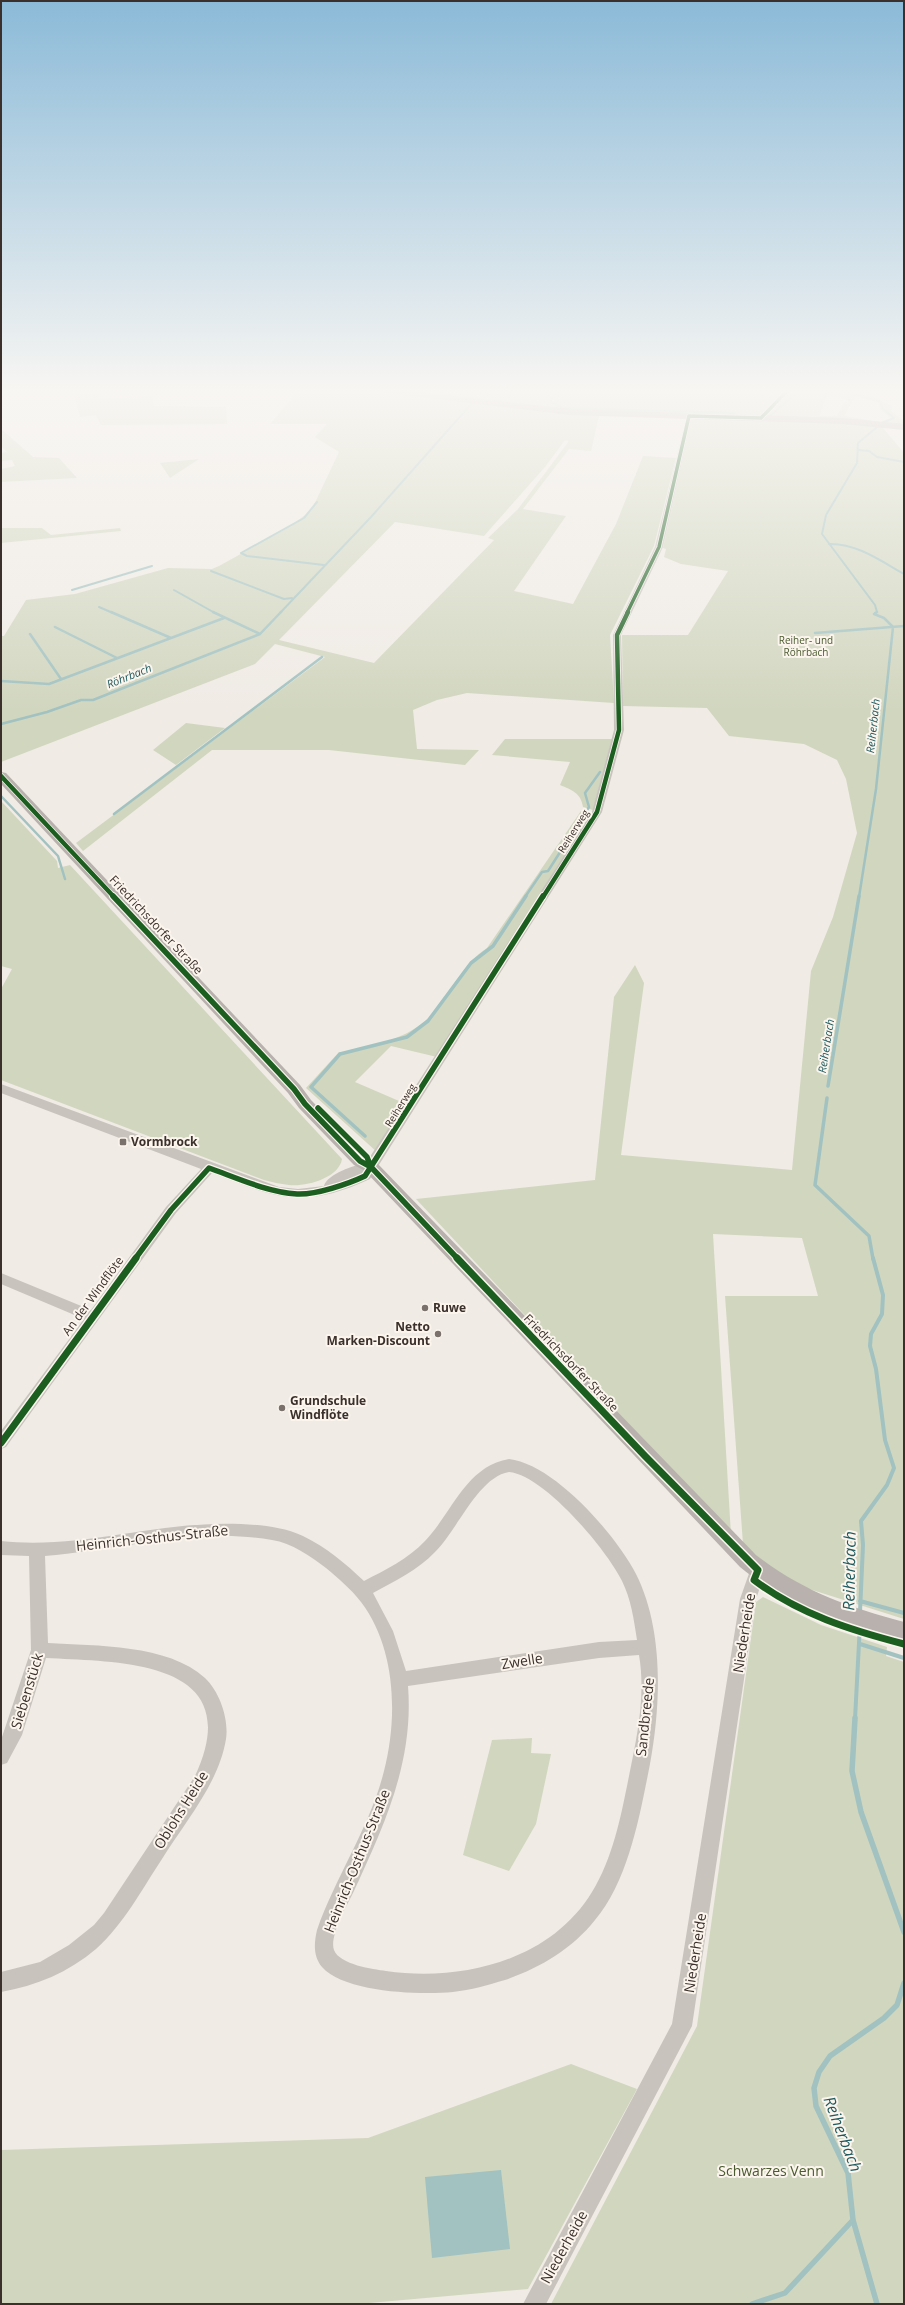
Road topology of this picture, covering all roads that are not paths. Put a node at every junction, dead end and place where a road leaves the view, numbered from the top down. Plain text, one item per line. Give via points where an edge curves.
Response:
1 (670, 498) edge
2 (1, 776) edge
3 (1, 1088) edge
4 (371, 1167) junction
5 (209, 1168) junction
6 (1, 1278) edge
7 (92, 1316) junction
8 (1, 1443) edge
9 (1, 1548) edge
10 (37, 1550) junction
11 (758, 1570) junction
12 (363, 1590) junction
13 (904, 1632) edge
14 (646, 1647) junction
15 (40, 1650) junction
16 (399, 1680) junction
17 (1, 1757) edge
18 (324, 1946) joint
19 (1, 1982) edge
20 (534, 2304) edge

1 - 4 street, Reiherweg via 659,547 617,635 619,730 597,812
2 - 4 main road, Friedrichsdorfer Straße via 294,1089 305,1104 346,1147
3 - 5 street, Reiherweg
4 - 5 street, Reiherweg via 365,1176 356,1181 298,1194 261,1187
4 - 11 main road, Friedrichsdorfer Straße via 730,1544
5 - 7 street, An der Windflöte via 171,1210
6 - 7 street
7 - 8 street, An der Windflöte
9 - 10 street, Heinrich-Osthus-Straße
10 - 12 street, Heinrich-Osthus-Straße via 202,1530 276,1534 298,1542 330,1561
10 - 15 street, Siebenstück
11 - 13 main road, Friedrichsdorfer Straße via 798,1596 861,1620
11 - 20 street, Niederheide via 748,1599 682,2026
12 - 14 street, Sandbreede via 403,1569 434,1544 492,1470 503,1466 516,1466 528,1470 553,1488 593,1528 624,1566 640,1600
12 - 16 street, Heinrich-Osthus-Straße via 376,1610 393,1648
14 - 16 street, Zwelle via 600,1650
14 - 18 street, Sandbreede via 650,1675 646,1735 635,1793 607,1884 588,1914 569,1933 522,1964 497,1973 456,1982 420,1984 392,1982 338,1969 326,1956
15 - 17 street, Siebenstück via 13,1735
15 - 19 street, Oblohs Heide via 135,1658 181,1670 199,1682 211,1696 218,1734 201,1782 102,1931 54,1965 28,1976
16 - 18 street, Heinrich-Osthus-Straße via 400,1717 393,1770 373,1828 333,1915

